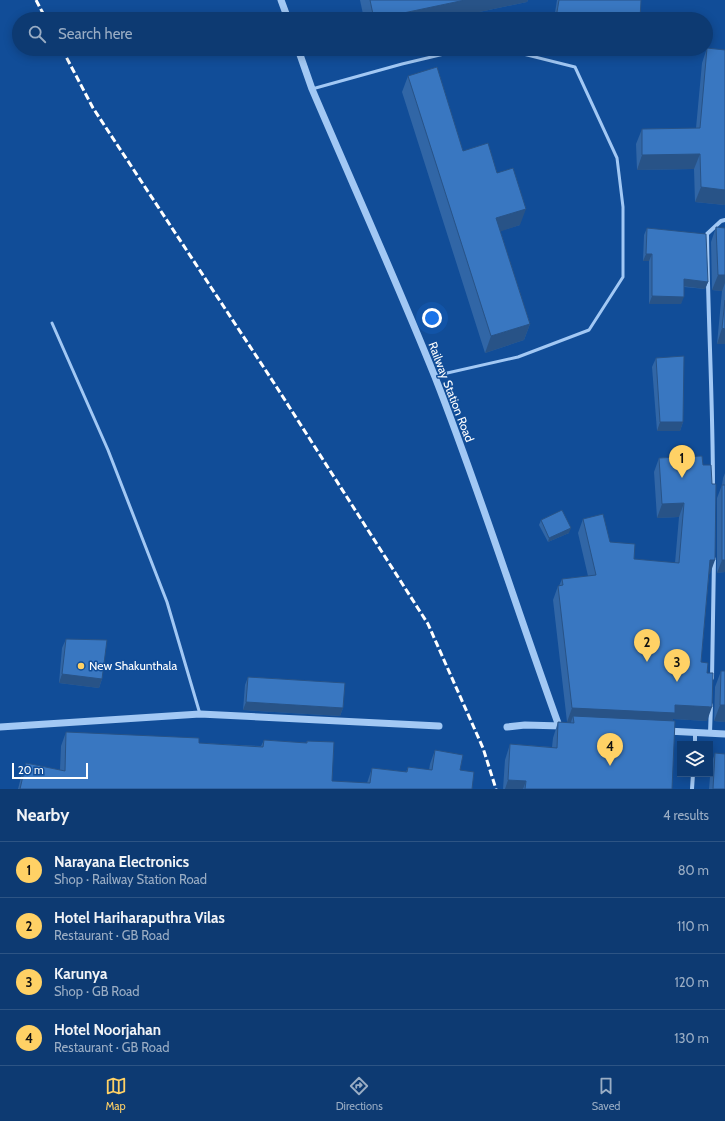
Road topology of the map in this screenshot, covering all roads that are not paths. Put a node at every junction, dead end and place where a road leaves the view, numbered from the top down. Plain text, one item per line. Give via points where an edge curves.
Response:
1 (281, 0) edge
2 (285, 12) edge
3 (300, 56) edge
4 (436, 56) edge
5 (531, 56) edge
6 (312, 89) junction
7 (725, 220) edge
8 (52, 323) dead end
9 (434, 376) junction
10 (713, 491) edge
11 (714, 554) edge
12 (712, 687) edge
13 (712, 702) edge
14 (200, 714) junction
15 (439, 726) dead end
16 (0, 727) edge
17 (507, 727) dead end
18 (658, 730) edge
19 (696, 732) junction
20 (710, 733) junction
21 (725, 734) edge
22 (695, 741) edge
23 (693, 777) edge
24 (692, 789) edge

1 - 2 street
3 - 6 street, Railway Station Road
4 - 6 lane
5 - 9 lane via 575,67 617,158 623,207 623,277 589,330 518,357
6 - 9 street, Railway Station Road
7 - 10 street via 707,234 713,393
8 - 14 lane via 108,450 167,602
9 - 17 street, Railway Station Road via 484,507 530,645 563,726
11 - 12 street
13 - 20 street
14 - 15 street
14 - 16 street
18 - 19 street
19 - 20 street
19 - 22 street
20 - 21 street
23 - 24 street

